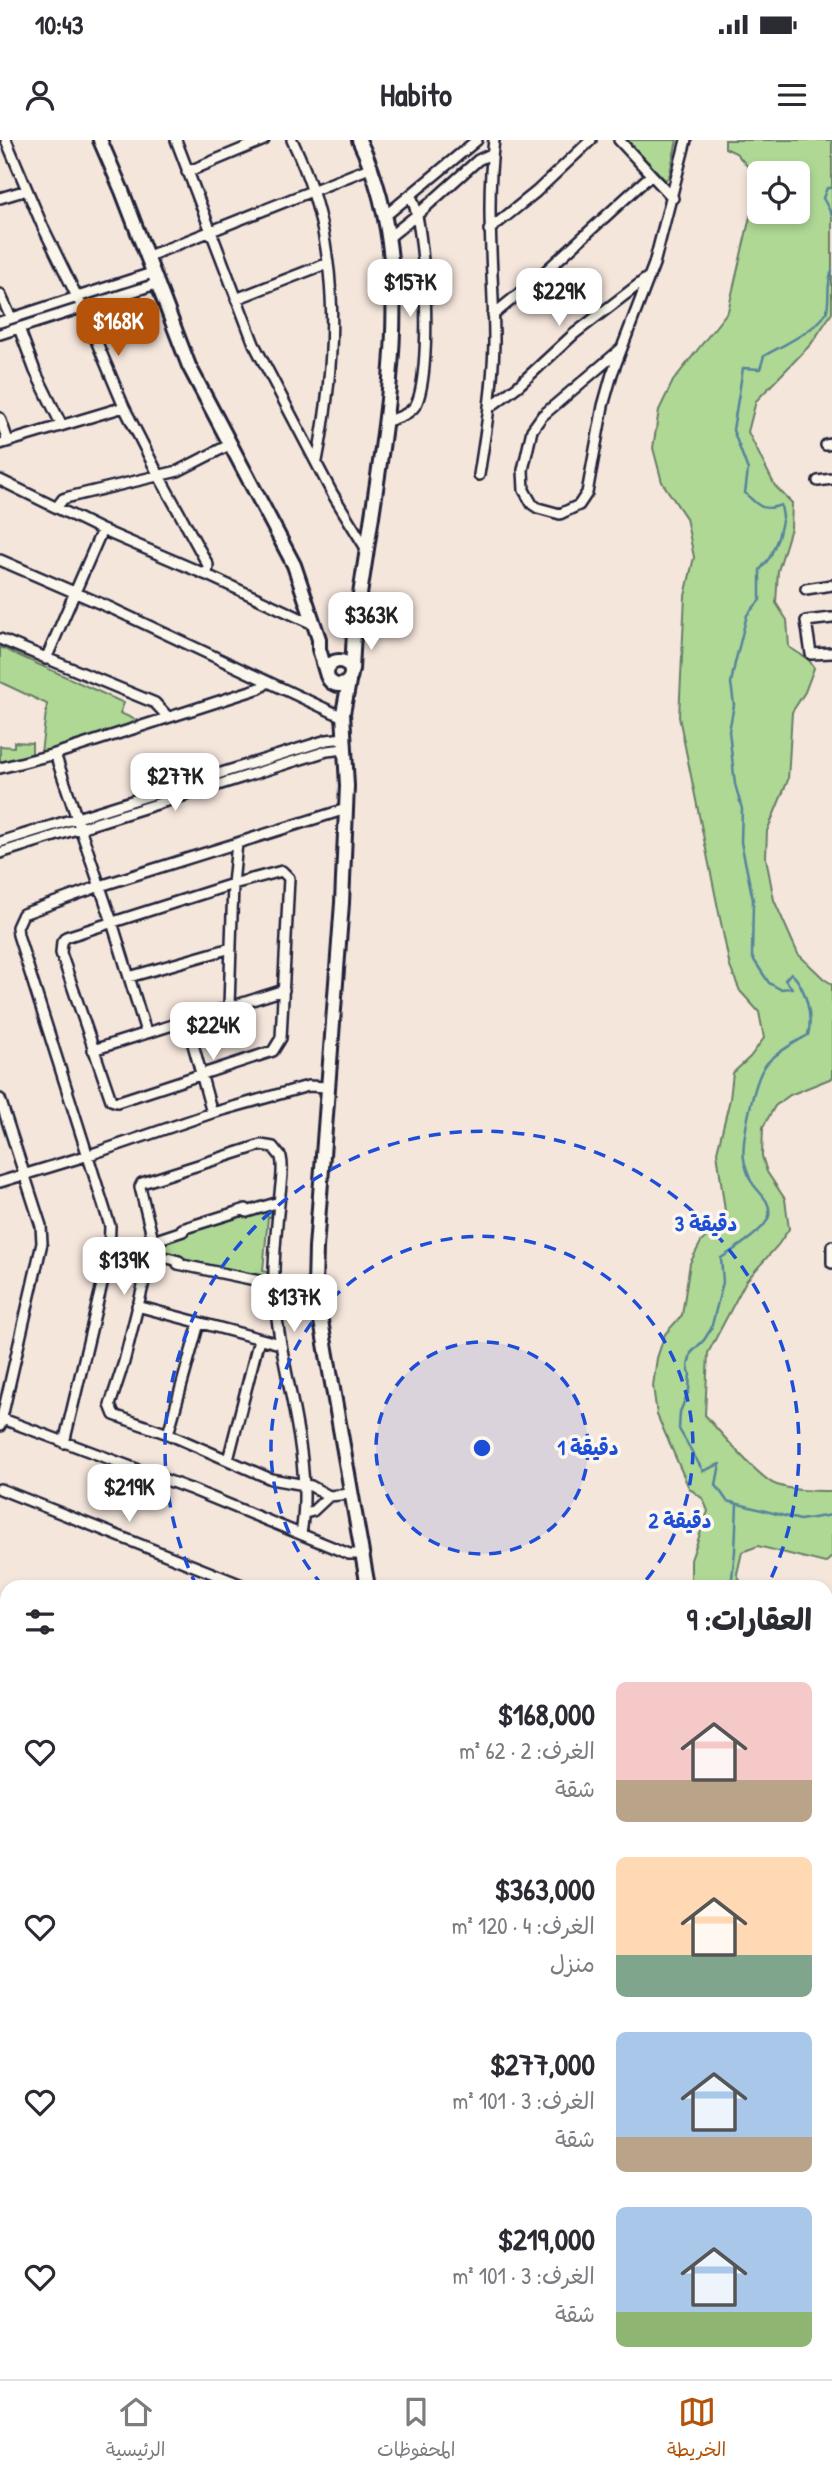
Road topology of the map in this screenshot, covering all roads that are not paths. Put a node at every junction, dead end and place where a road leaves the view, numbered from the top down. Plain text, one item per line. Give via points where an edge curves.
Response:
1 (6, 140) edge
2 (100, 140) edge
3 (176, 140) edge
4 (264, 140) edge
5 (292, 140) edge
6 (359, 140) edge
7 (477, 140) edge
8 (494, 140) edge
9 (591, 140) edge
10 (619, 140) edge
11 (686, 140) edge
12 (248, 143) edge
13 (491, 154) junction
14 (372, 167) junction
15 (187, 172) junction
16 (651, 175) junction
17 (27, 190) junction
18 (314, 191) junction
19 (411, 196) junction
20 (0, 198) edge
21 (673, 198) junction
22 (418, 214) junction
23 (385, 216) junction
24 (489, 230) junction
25 (212, 231) junction
26 (388, 238) junction
27 (146, 257) junction
28 (328, 263) junction
29 (649, 277) junction
30 (154, 279) junction
31 (0, 294) edge
32 (77, 297) junction
33 (236, 299) junction
34 (82, 307) junction
35 (493, 315) junction
36 (11, 318) junction
37 (0, 322) edge
38 (19, 328) junction
39 (0, 334) edge
40 (621, 349) junction
41 (124, 407) junction
42 (490, 407) junction
43 (0, 418) edge
44 (387, 421) junction
45 (61, 424) junction
46 (4, 442) edge
47 (229, 445) junction
48 (317, 461) junction
49 (479, 475) dead end
50 (159, 476) junction
51 (832, 479) edge
52 (0, 480) edge
53 (818, 481) dead end
54 (57, 507) junction
55 (102, 530) junction
56 (367, 550) junction
57 (0, 559) edge
58 (207, 575) junction
59 (832, 585) edge
60 (806, 589) dead end
61 (75, 593) junction
62 (832, 618) edge
63 (315, 625) junction
64 (354, 632) junction
65 (0, 639) edge
66 (319, 639) junction
67 (832, 653) edge
68 (46, 659) junction
69 (337, 661) junction
70 (350, 676) junction
71 (329, 679) junction
72 (268, 682) junction
73 (343, 715) junction
74 (168, 717) junction
75 (345, 744) junction
76 (55, 754) junction
77 (0, 768) edge
78 (346, 809) junction
79 (77, 823) junction
80 (0, 842) edge
81 (237, 843) junction
82 (0, 853) edge
83 (233, 884) junction
84 (100, 886) junction
85 (112, 922) junction
86 (231, 948) junction
87 (130, 977) junction
88 (284, 990) junction
89 (229, 1006) junction
90 (186, 1019) junction
91 (146, 1032) junction
92 (93, 1050) junction
93 (201, 1074) junction
94 (328, 1087) junction
95 (0, 1099) edge
96 (212, 1113) junction
97 (89, 1155) junction
98 (23, 1175) junction
99 (0, 1182) edge
100 (279, 1202) junction
101 (153, 1241) junction
102 (832, 1246) edge
103 (152, 1254) junction
104 (832, 1263) edge
105 (274, 1284) junction
106 (137, 1306) junction
107 (199, 1323) junction
108 (259, 1339) junction
109 (280, 1343) junction
110 (1, 1421) edge
111 (168, 1434) junction
112 (64, 1443) junction
113 (228, 1460) junction
114 (303, 1485) junction
115 (0, 1489) edge
116 (351, 1494) junction
117 (329, 1496) junction
118 (305, 1513) junction
119 (302, 1534) junction
120 (361, 1554) junction
121 (229, 1580) edge
122 (364, 1580) edge

1 - 17 street
2 - 27 street
3 - 15 street
4 - 12 street
5 - 18 street
6 - 14 street
7 - 19 street
8 - 13 street
9 - 24 street
10 - 16 street
11 - 21 street
12 - 15 street
13 - 22 street
13 - 24 street
14 - 18 street
14 - 23 street
15 - 25 street
16 - 21 street
16 - 35 street
17 - 20 street
17 - 32 street
18 - 25 street
18 - 28 street
19 - 22 street
19 - 23 street
21 - 29 street
22 - 26 street
22 - 44 street via 424,299 422,379 412,409
23 - 26 street
24 - 35 street
25 - 27 street
25 - 33 street
26 - 44 street via 393,339
27 - 30 street
28 - 33 street
28 - 48 street via 332,367
29 - 40 street
29 - 42 street
30 - 32 street
30 - 34 street
30 - 47 street via 189,366
31 - 36 street
32 - 34 street
32 - 36 street
33 - 48 street via 273,383
34 - 38 street
34 - 41 street
35 - 42 street
36 - 37 street
38 - 39 street
38 - 45 street
40 - 40 street via 603,406 587,493 579,505 560,514 538,508 527,497 523,480 531,430
41 - 45 street
41 - 50 street
42 - 49 street
43 - 46 street
44 - 56 street
45 - 46 street
47 - 50 street
47 - 63 street via 294,565
48 - 56 street
50 - 54 street via 69,496
50 - 58 street via 208,565
51 - 53 street
52 - 54 street
54 - 55 street
55 - 58 street
55 - 61 street
56 - 64 street
57 - 61 street
58 - 63 street
59 - 60 street
61 - 68 street
61 - 72 street
62 - 67 street via 806,621 811,654
63 - 66 street
64 - 69 street
64 - 70 street
65 - 68 street
66 - 69 street
66 - 71 street
68 - 74 street via 155,704
69 - 70 street via 345,662
69 - 71 street via 328,668
70 - 71 street via 342,686
70 - 73 street
71 - 73 street
72 - 73 street
72 - 74 street
73 - 75 street
74 - 76 street
75 - 78 street
75 - 79 street
76 - 77 street
76 - 79 street
78 - 81 street
78 - 94 street
79 - 80 street
79 - 82 street
79 - 84 street
81 - 83 street
81 - 84 street
83 - 85 street
83 - 86 street
83 - 88 street via 282,871 289,878
84 - 85 street
84 - 97 street via 23,914 17,927
85 - 87 street
85 - 92 street via 66,937 61,947
86 - 87 street
86 - 89 street
87 - 91 street
88 - 89 street
88 - 93 street via 281,1038 273,1051
89 - 90 street
90 - 91 street
90 - 93 street
91 - 92 street
92 - 93 street via 108,1097 117,1102
93 - 96 street
94 - 96 street via 309,1086
94 - 116 street via 315,1287
95 - 98 street
96 - 97 street
97 - 98 street
97 - 112 street via 111,1236
98 - 99 street
98 - 110 street via 43,1243
100 - 101 street
100 - 101 street via 281,1157 273,1147 258,1146 141,1184
100 - 105 street
101 - 103 street
102 - 104 street
103 - 105 street via 178,1264
103 - 106 street
105 - 109 street
106 - 107 street
106 - 111 street via 111,1411
107 - 108 street
107 - 111 street
108 - 109 street
108 - 113 street
109 - 114 street
110 - 112 street
111 - 113 street
112 - 119 street
113 - 114 street via 271,1479
114 - 117 street
114 - 118 street
115 - 121 street
116 - 117 street
116 - 120 street
117 - 118 street
118 - 119 street
119 - 120 street via 349,1554
120 - 122 street

